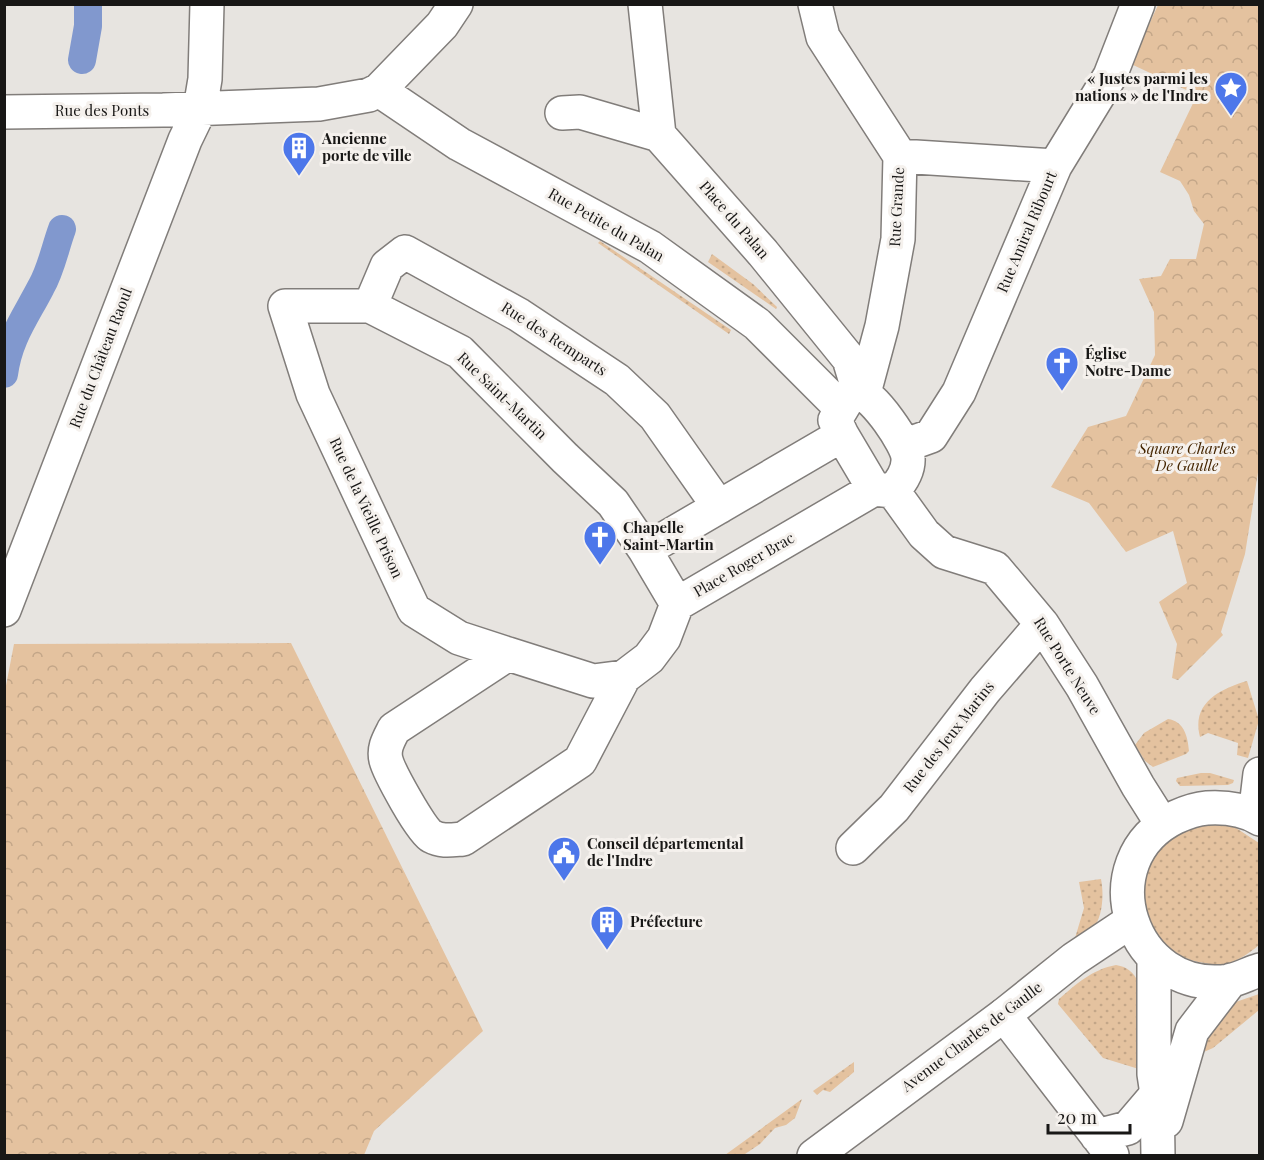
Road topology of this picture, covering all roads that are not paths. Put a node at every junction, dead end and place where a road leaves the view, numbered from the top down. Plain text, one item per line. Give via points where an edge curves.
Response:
1 (207, 4) edge
2 (456, 4) edge
3 (645, 4) edge
4 (815, 4) edge
5 (1138, 4) edge
6 (374, 93) junction
7 (200, 109) junction
8 (4, 112) edge
9 (562, 113) dead end
10 (659, 135) junction
11 (900, 156) junction
12 (1055, 166) junction
13 (285, 306) joint
14 (370, 306) junction
15 (852, 407) junction
16 (906, 445) junction
17 (884, 490) junction
18 (719, 507) junction
19 (645, 550) junction
20 (677, 604) junction
21 (4, 610) edge
22 (1042, 624) junction
23 (508, 654) junction
24 (624, 678) junction
25 (1260, 774) edge
26 (1257, 818) edge
27 (1162, 824) junction
28 (853, 848) dead end
29 (1131, 921) junction
30 (1154, 957) junction
31 (1245, 975) edge
32 (1004, 1015) junction
33 (1157, 1094) junction
34 (1158, 1149) edge
35 (1108, 1150) edge
36 (814, 1155) edge

1 - 7 street, Rue du Château Raoul
2 - 6 street via 442,25
3 - 10 street
4 - 11 street, Rue Grande via 823,37
5 - 12 street, Rue Amiral Ribourt via 1110,76
6 - 7 street, Rue des Ponts via 318,104
6 - 15 street, Rue Petite du Palan via 459,144 650,247 757,324
7 - 8 street, Rue des Ponts
7 - 21 street, Rue du Château Raoul
9 - 10 street via 580,112
10 - 15 street, Place du Palan via 849,358
11 - 12 street
11 - 15 street, Rue Grande via 898,239 882,326
12 - 16 street, Rue Amiral Ribourt via 959,392 930,436
13 - 14 street, Rue Saint-Martin
13 - 23 street, Rue de la Vieille Prison via 313,394 414,610 459,638
14 - 18 street, Rue des Remparts via 387,266 405,252 519,315 617,380 655,416
14 - 19 street, Rue Saint-Martin via 460,352 613,503
15 - 16 street via 870,398
15 - 17 street
15 - 18 street
16 - 17 street, Place Roger Brac via 909,459 903,479
17 - 20 street, Place Roger Brac
17 - 22 street, Rue Porte Neuve via 944,552 995,568
18 - 19 street
19 - 20 street, Place Roger Brac
20 - 24 street via 664,638 649,658
22 - 27 street, Rue Porte Neuve
22 - 28 street, Rue des Jeux Marins via 985,690 894,808
23 - 24 street, Rue de la Vieille Prison via 593,681
23 - 24 street via 394,729 385,747 386,760 404,797 428,835 445,841 463,839 580,761
25 - 26 street
26 - 27 street via 1225,807 1194,809
27 - 29 street via 1145,841 1132,864 1127,893
29 - 30 street
29 - 32 street, Avenue Charles de Gaulle via 1074,959
30 - 31 street via 1176,973 1203,981
30 - 33 street
31 - 34 street via 1192,1031
32 - 35 street
32 - 36 street, Avenue Charles de Gaulle
33 - 34 street
33 - 35 street

